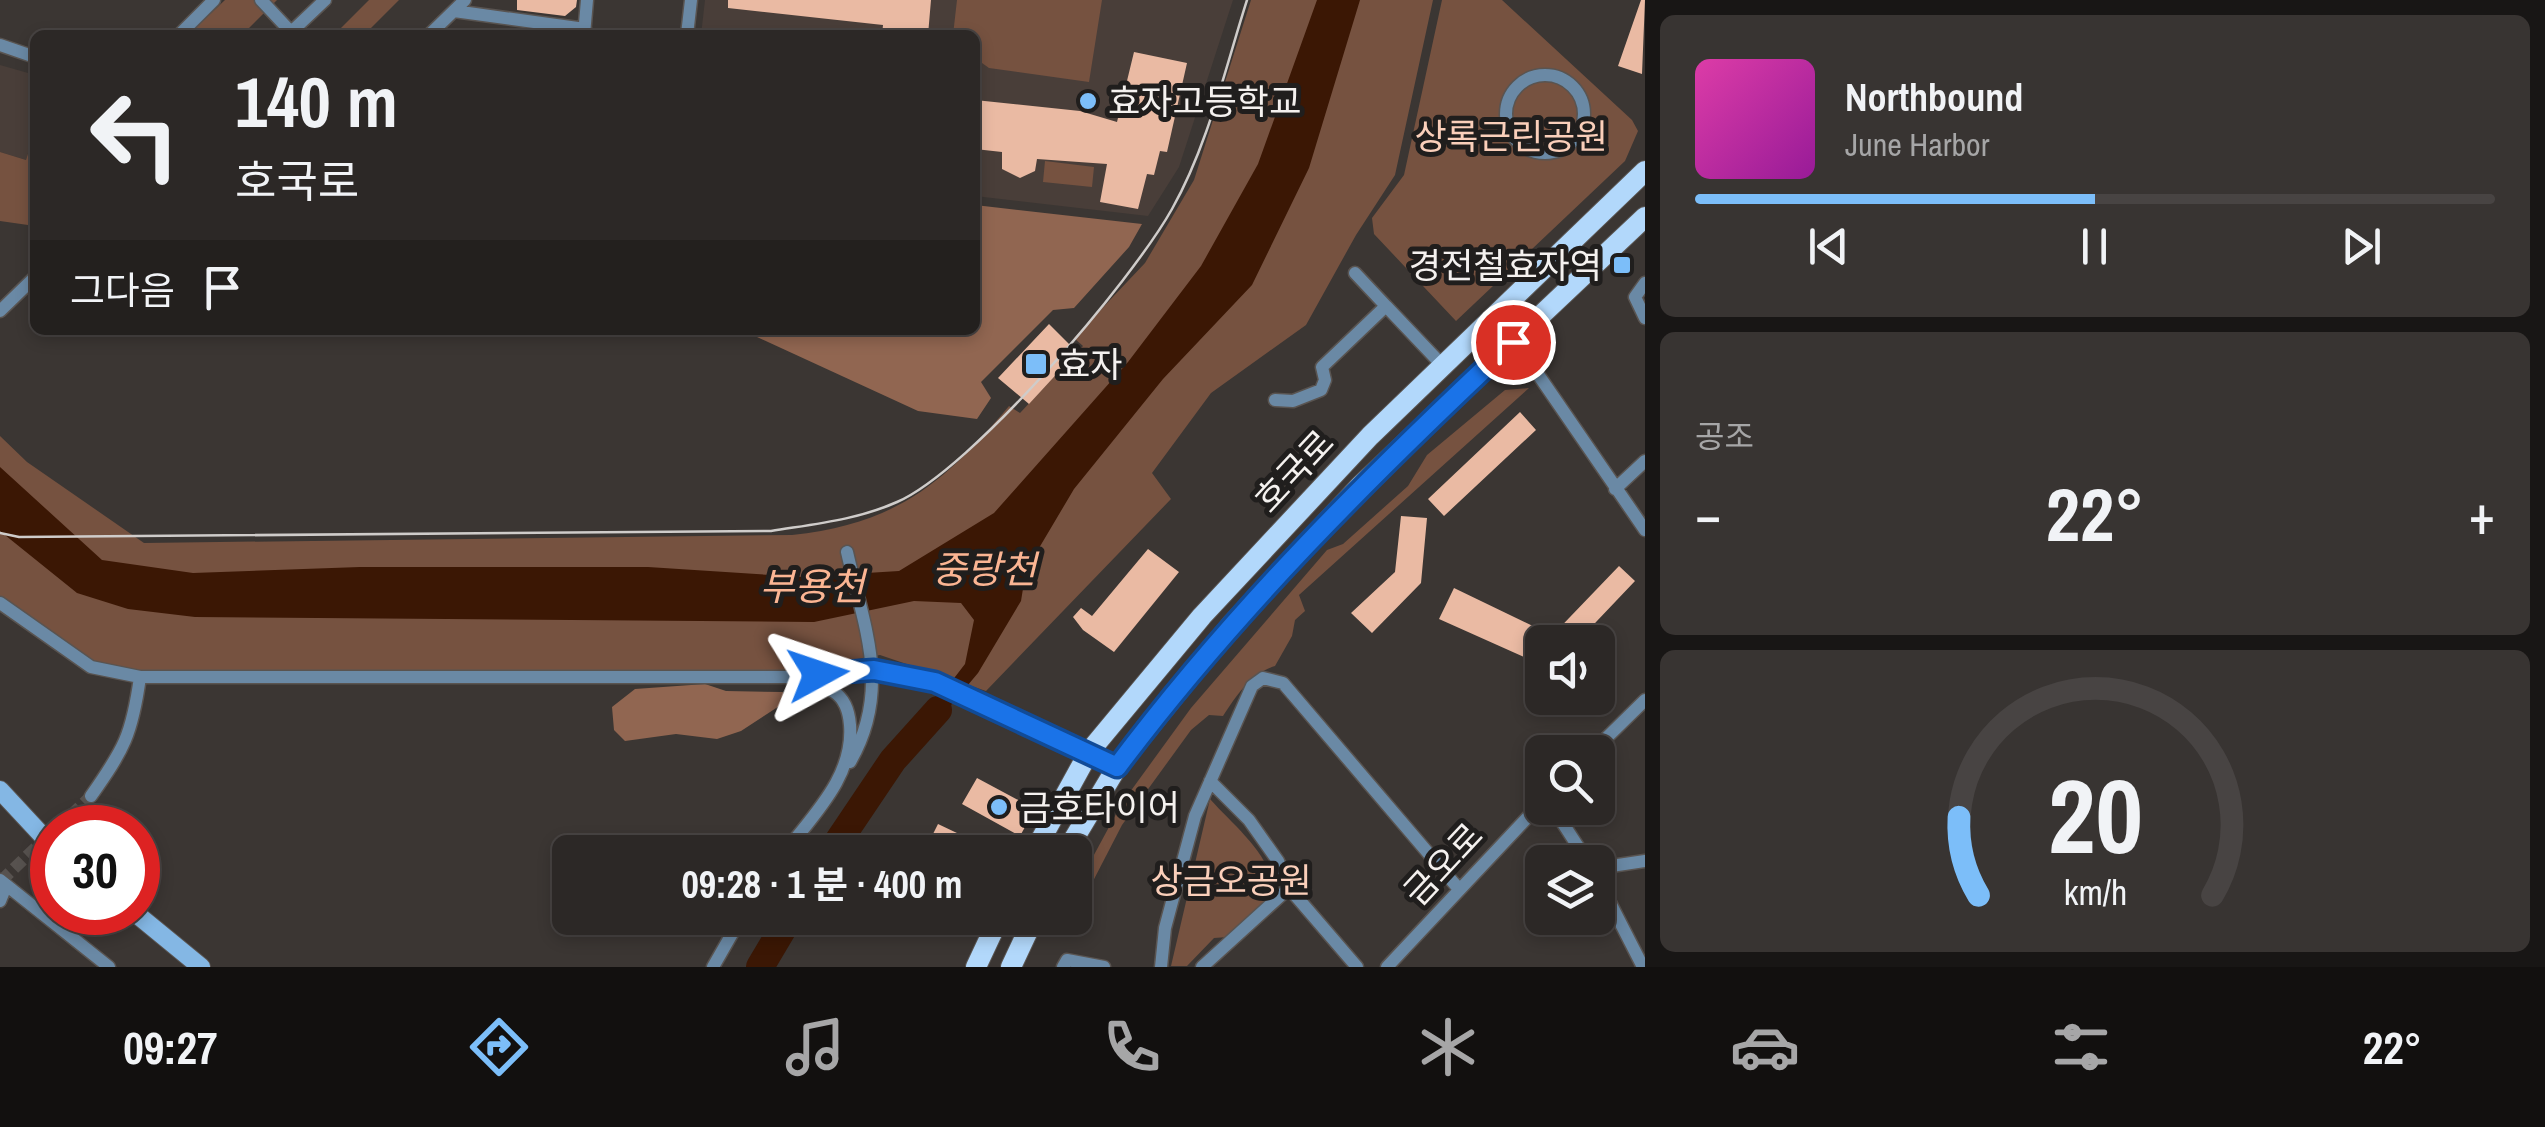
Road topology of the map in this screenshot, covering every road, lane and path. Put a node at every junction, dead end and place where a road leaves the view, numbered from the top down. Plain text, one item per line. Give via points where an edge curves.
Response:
1 (214, 0) edge
2 (261, 0) edge
3 (324, 0) edge
4 (465, 0) edge
5 (587, 0) edge
6 (691, 0) edge
7 (454, 10) junction
8 (184, 30) edge
9 (287, 30) edge
10 (293, 30) edge
11 (434, 30) edge
12 (572, 30) edge
13 (584, 30) edge
14 (688, 30) edge
15 (0, 45) edge
16 (30, 55) edge
17 (1523, 146) joint
18 (1645, 171) edge
19 (1645, 217) edge
20 (1355, 274) dead end
21 (30, 283) edge
22 (1645, 283) edge
23 (1386, 306) junction
24 (0, 311) edge
25 (1645, 318) edge
26 (1491, 319) junction
27 (1513, 342) junction
28 (1443, 366) junction
29 (1275, 400) dead end
30 (1645, 462) edge
31 (1615, 489) junction
32 (1645, 530) edge
33 (847, 552) dead end
34 (0, 602) edge
35 (874, 670) junction
36 (790, 677) junction
37 (140, 678) junction
38 (1645, 700) edge
39 (1609, 735) edge
40 (1089, 752) junction
41 (1117, 767) junction
42 (1210, 781) junction
43 (834, 788) junction
44 (0, 790) edge
45 (91, 796) tunnel mouth
46 (1054, 815) junction
47 (1525, 819) edge
48 (30, 822) edge
49 (799, 835) edge
50 (1043, 835) edge
51 (1064, 835) edge
52 (1076, 835) edge
53 (1645, 860) edge
54 (1615, 865) edge
55 (3, 883) edge
56 (1288, 888) junction
57 (1458, 888) junction
58 (0, 901) edge
59 (1615, 909) edge
60 (160, 933) edge
61 (731, 935) edge
62 (990, 935) edge
63 (1026, 935) edge
64 (1643, 959) edge
65 (109, 967) edge
66 (201, 967) edge
67 (712, 967) edge
68 (976, 967) edge
69 (1011, 967) edge
70 (1063, 967) edge
71 (1104, 967) edge
72 (1160, 967) edge
73 (1202, 967) edge
74 (1357, 967) edge
75 (1387, 967) edge

1 - 8 street
2 - 9 street
3 - 10 street
4 - 7 street
5 - 13 street
6 - 14 street
7 - 11 street
7 - 12 street
15 - 16 street
17 - 17 street via 1508,126 1512,93 1540,74 1566,80 1583,102 1578,136 1556,151
18 - 26 main road, 호국로
19 - 27 main road, 호국로
20 - 23 street
21 - 24 street
22 - 25 street via 1635,297
23 - 28 street
23 - 29 street via 1322,367 1320,390
26 - 27 street
26 - 28 main road, 호국로
27 - 31 street
27 - 41 main road, 호국로 via 1360,486 1232,624
28 - 40 main road, 호국로 via 1202,616
30 - 31 street
31 - 32 street
33 - 35 street
34 - 37 street via 92,668
35 - 36 street
35 - 40 street via 935,682
35 - 43 street via 860,745
36 - 37 street
36 - 43 street via 836,692 849,711 847,760
37 - 45 street via 130,734
38 - 39 street
40 - 41 street
40 - 46 main road, 호국로
41 - 52 main road, 호국로
42 - 56 street via 1261,835
42 - 57 street via 1252,686 1277,678
42 - 72 street via 1195,816
43 - 49 street
44 - 48 main road
46 - 50 main road, 호국로
46 - 51 main road via 1067,818
47 - 57 street, 금오로
53 - 54 street
55 - 58 street
55 - 65 street
56 - 73 street
56 - 74 street
57 - 75 street, 금오로
59 - 64 street
60 - 66 main road
61 - 67 street
62 - 68 main road
63 - 69 main road
70 - 71 street via 1067,960

